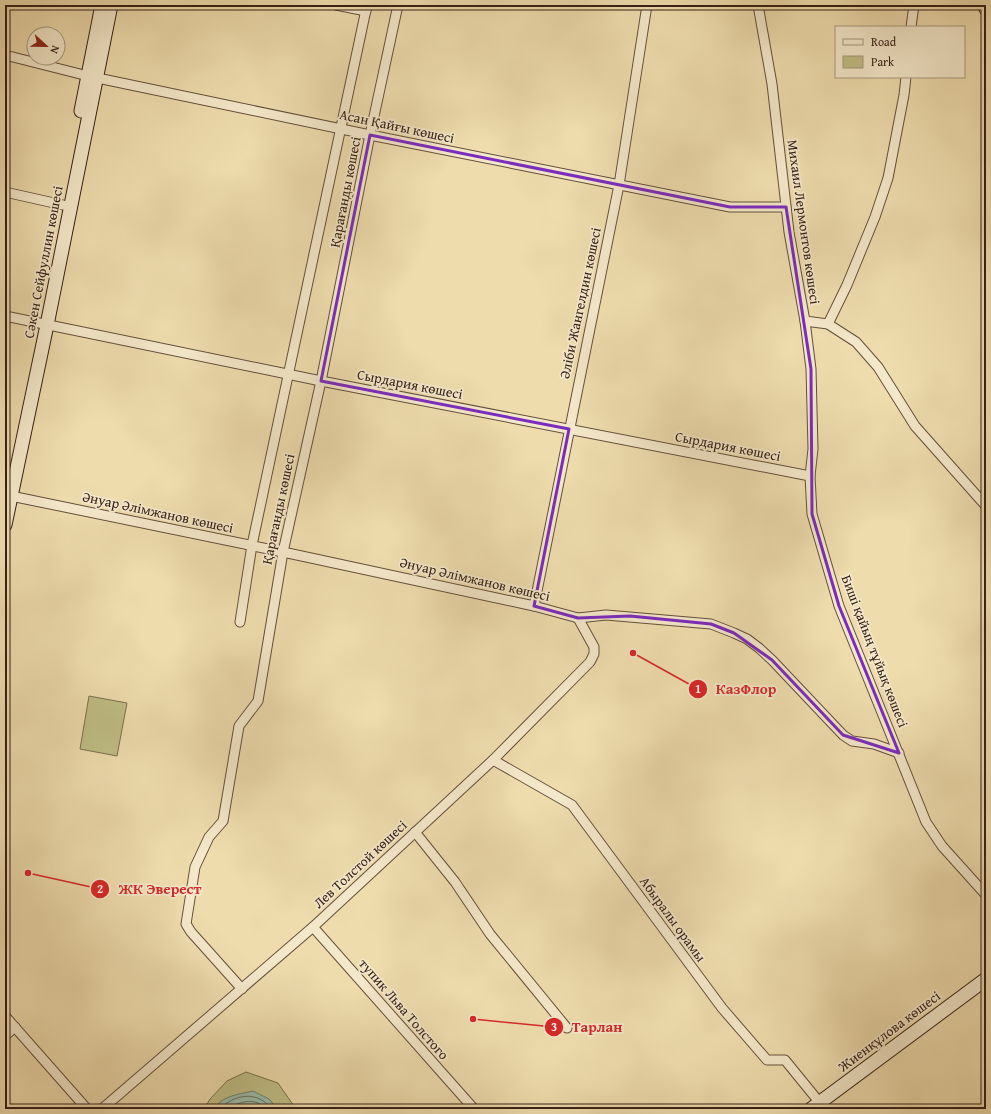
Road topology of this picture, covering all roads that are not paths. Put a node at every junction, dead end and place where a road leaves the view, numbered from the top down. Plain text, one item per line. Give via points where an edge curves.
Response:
1 (102, 5) edge
2 (111, 5) edge
3 (336, 5) edge
4 (398, 5) edge
5 (647, 5) edge
6 (758, 5) edge
7 (914, 5) edge
8 (984, 5) edge
9 (366, 8) edge
10 (986, 8) edge
11 (911, 26) edge
12 (5, 55) edge
13 (93, 77) junction
14 (906, 78) edge
15 (340, 129) junction
16 (370, 135) junction
17 (618, 185) junction
18 (5, 192) edge
19 (63, 204) junction
20 (786, 207) junction
21 (5, 316) edge
22 (805, 321) junction
23 (43, 324) junction
24 (828, 324) junction
25 (288, 374) junction
26 (321, 382) junction
27 (569, 429) junction
28 (810, 476) junction
29 (7, 492) edge
30 (986, 506) edge
31 (5, 524) edge
32 (252, 545) junction
33 (283, 552) junction
34 (534, 606) junction
35 (578, 618) junction
36 (240, 622) dead end
37 (899, 753) junction
38 (493, 760) junction
39 (415, 832) junction
40 (986, 895) edge
41 (313, 927) junction
42 (986, 980) edge
43 (242, 989) junction
44 (5, 1016) edge
45 (15, 1027) junction
46 (567, 1028) dead end
47 (5, 1036) edge
48 (816, 1106) edge
49 (87, 1109) edge
50 (102, 1109) edge
51 (474, 1109) edge

1 - 13 street, Сәкен Сейфуллин көшесі
2 - 13 street, Сәкен Сейфуллин көшесі
3 - 9 street
4 - 16 street, Қарағанды көшесі
5 - 17 street, Әліби Жангелдин көшесі
6 - 20 street, Михаил Лермонтов көшесі via 772,84
7 - 11 street
8 - 10 street
9 - 15 street, Қарағанды көшесі
12 - 13 street, Асан Қайғы көшесі
13 - 15 street, Асан Қайғы көшесі
13 - 19 street, Сәкен Сейфуллин көшесі
13 - 23 street, Сәкен Сейфуллин көшесі
14 - 24 street via 888,178 847,285
15 - 16 street, Асан Қайғы көшесі
15 - 25 street, Қарағанды көшесі
16 - 17 street, Асан Қайғы көшесі
16 - 26 street, Қарағанды көшесі
17 - 20 street, Асан Қайғы көшесі via 730,207
17 - 27 street, Әліби Жангелдин көшесі
18 - 19 street, Сәкен Сейфуллин көшесі
19 - 23 street, Сәкен Сейфуллин көшесі
20 - 22 street, Михаил Лермонтов көшесі
21 - 23 street, Сырдария көшесі
22 - 24 street, Михаил Лермонтов көшесі
22 - 28 street, Биші қайың тұйық көшесі via 811,369 813,449
23 - 25 street, Сырдария көшесі
23 - 29 street, Сәкен Сейфуллин көшесі
24 - 30 street, Михаил Лермонтов көшесі via 856,342 878,367 915,426
25 - 26 street, Сырдария көшесі
25 - 32 street, Қарағанды көшесі
26 - 27 street, Сырдария көшесі
26 - 33 street, Қарағанды көшесі
27 - 28 street, Сырдария көшесі
27 - 34 street, Әліби Жангелдин көшесі
28 - 37 street, Биші қайың тұйық көшесі via 812,514 839,606
29 - 31 street, Сәкен Сейфуллин көшесі
29 - 32 street, Әнуар Әлімжанов көшесі
32 - 33 street, Әнуар Әлімжанов көшесі
32 - 36 street, Қарағанды көшесі
33 - 34 street, Әнуар Әлімжанов көшесі
33 - 43 street, Қарағанды көшесі via 258,701 239,726 223,821 209,836 195,867 186,924
34 - 35 street, Әнуар Әлімжанов көшесі
35 - 37 street, Әнуар Әлімжанов көшесі via 606,615 711,624 734,633 747,639 772,660 843,735 852,741 874,744
35 - 38 street, Лев Толстой көшесі via 594,647 590,662
37 - 40 street, Биші қайың тұйық көшесі via 926,822 942,846
38 - 39 street, Лев Толстой көшесі
38 - 48 street, Абыралы орамы via 572,805 722,1008 767,1060 785,1060
39 - 41 street, Лев Толстой көшесі
39 - 46 street via 455,882 490,934
41 - 43 street, Лев Толстой көшесі
41 - 51 street, тупик Льва Толстого
42 - 48 street, Жиенқұлова көшесі
43 - 50 street, Лев Толстой көшесі
44 - 45 street
45 - 47 street
45 - 49 street

